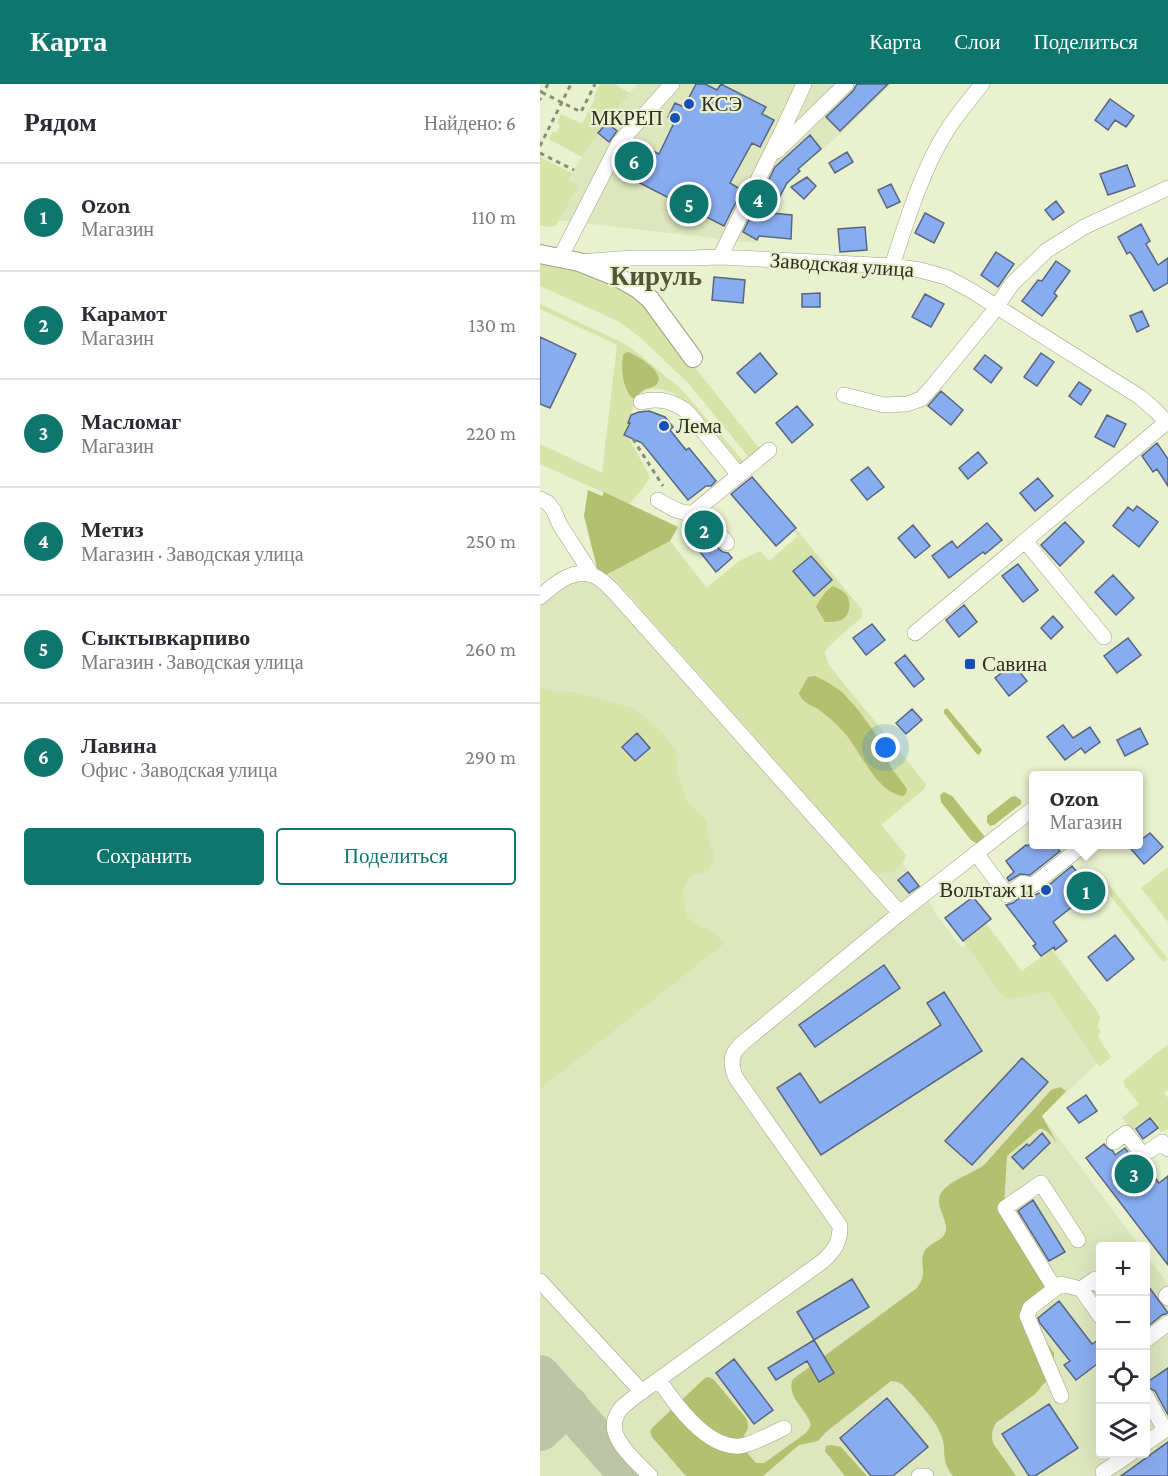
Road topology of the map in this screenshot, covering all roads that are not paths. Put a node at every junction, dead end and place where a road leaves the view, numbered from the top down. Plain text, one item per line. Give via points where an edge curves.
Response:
1 (672, 84) edge
2 (804, 84) edge
3 (846, 84) edge
4 (982, 84) edge
5 (769, 159) junction
6 (1168, 188) edge
7 (540, 254) edge
8 (720, 257) junction
9 (560, 258) junction
10 (579, 262) junction
11 (892, 266) junction
12 (996, 306) junction
13 (693, 358) dead end
14 (844, 395) dead end
15 (641, 402) dead end
16 (1168, 422) edge
17 (769, 450) dead end
18 (739, 475) junction
19 (663, 495) road end
20 (540, 499) edge
21 (699, 508) junction
22 (1025, 541) junction
23 (727, 543) dead end
24 (590, 574) junction
25 (540, 597) edge
26 (915, 633) dead end
27 (1104, 637) dead end
28 (1029, 812) edge
29 (1078, 849) edge
30 (976, 853) junction
31 (900, 913) junction
32 (1114, 1142) dead end
33 (1168, 1149) edge
34 (1078, 1240) dead end
35 (1096, 1280) edge
36 (540, 1281) edge
37 (1054, 1289) junction
38 (1081, 1289) junction
39 (1096, 1309) edge
40 (1168, 1323) edge
41 (1150, 1337) edge
42 (659, 1380) junction
43 (642, 1392) junction
44 (1061, 1396) dead end
45 (1150, 1403) edge
46 (784, 1428) dead end
47 (1150, 1440) edge
48 (1125, 1458) edge
49 (1102, 1475) edge
50 (650, 1476) edge
51 (919, 1476) edge
52 (926, 1476) edge

1 - 9 street via 619,143
2 - 5 street
3 - 5 street
4 - 11 street via 935,151
5 - 8 street
6 - 12 street via 1084,227 1046,251
7 - 9 main road
8 - 10 street, Заводская улица
8 - 11 street, Заводская улица
9 - 10 main road
10 - 13 main road via 620,278 650,299
11 - 12 street, Заводская улица via 946,277
12 - 14 street via 921,399 884,405
12 - 16 street, Заводская улица via 1140,397
15 - 18 street via 658,399 682,408
16 - 22 street
17 - 18 street
18 - 21 street
19 - 21 street via 678,511 693,513
20 - 24 street via 554,511
21 - 23 street
22 - 26 street
22 - 27 street
24 - 25 street via 575,574
24 - 31 street via 615,593
28 - 30 street
29 - 30 street via 1033,885 1023,883 1007,895
30 - 31 street
31 - 42 street via 732,1056 736,1078 840,1226 840,1239 823,1261
32 - 33 street via 1126,1133 1143,1155 1162,1142
34 - 37 street via 1041,1183 1006,1206
35 - 38 street
36 - 43 street
37 - 38 street via 1062,1284
37 - 44 street via 1030,1308 1027,1316
38 - 39 street
40 - 41 street
42 - 43 street
42 - 46 street via 695,1425 727,1445 741,1446
43 - 50 street via 619,1411 614,1431 618,1441
45 - 47 street via 1165,1430
48 - 49 street
51 - 52 street

